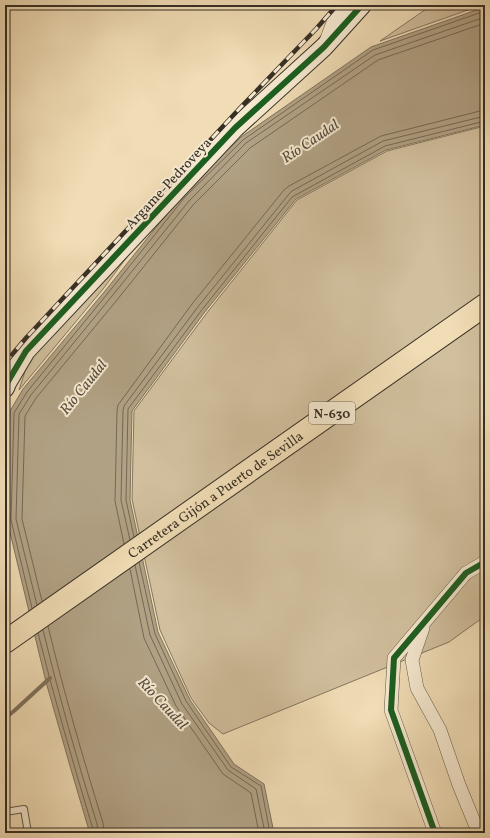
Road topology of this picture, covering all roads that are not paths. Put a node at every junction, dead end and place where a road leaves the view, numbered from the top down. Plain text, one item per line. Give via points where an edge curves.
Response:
1 (343, 5) edge
2 (362, 5) edge
3 (324, 47) junction
4 (485, 305) edge
5 (5, 388) edge
6 (485, 562) edge
7 (426, 621) junction
8 (9, 639) edge
9 (5, 812) edge
10 (28, 833) edge
11 (435, 833) edge
12 (482, 833) edge

1 - 3 street via 334,20
2 - 3 street, Argame-Pedroveya
3 - 5 street, Argame-Pedroveya via 235,128 26,352
4 - 8 highway, Carretera Gijón a Puerto de Sevilla / N-630
6 - 7 street via 466,573
7 - 11 street via 394,658 391,710
7 - 12 street via 412,660 417,688 440,730 459,785 475,824
9 - 10 lane via 24,809

